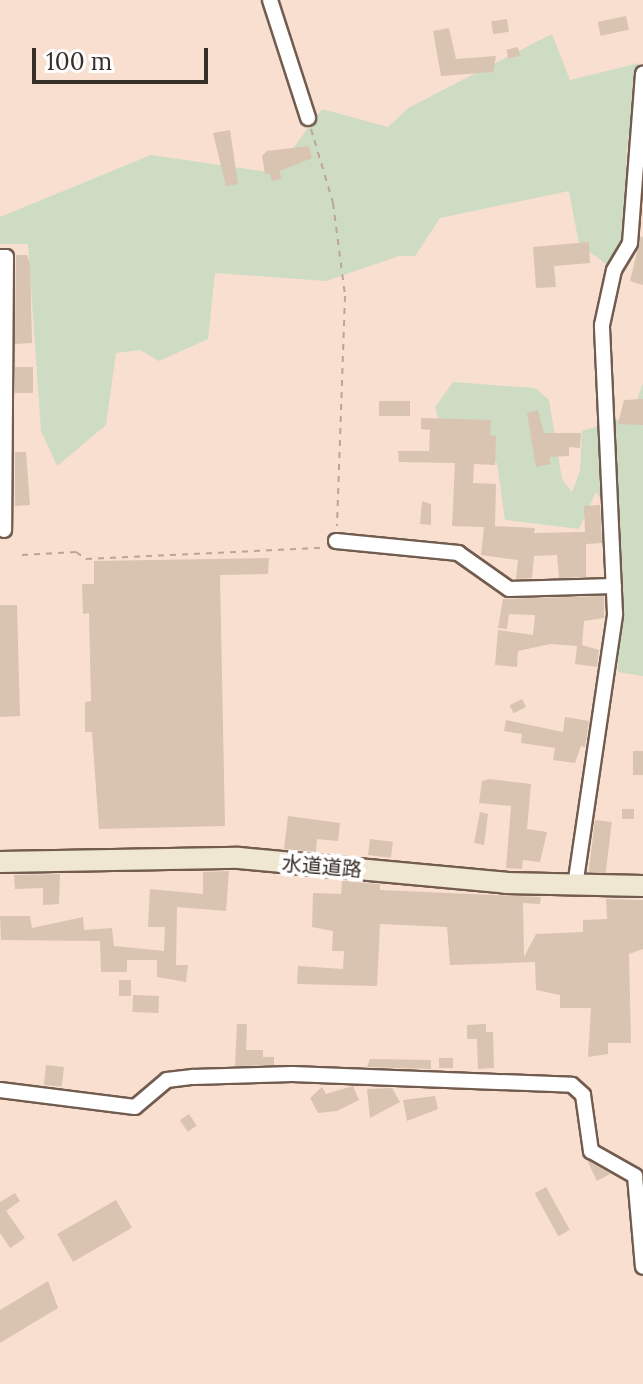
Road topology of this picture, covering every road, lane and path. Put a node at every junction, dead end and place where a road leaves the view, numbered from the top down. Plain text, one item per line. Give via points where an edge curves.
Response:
1 (270, 0) edge
2 (643, 73) edge
3 (308, 118) joint
4 (0, 257) edge
5 (2, 433) edge
6 (4, 530) dead end
7 (336, 541) junction
8 (22, 555) dead end
9 (614, 586) junction
10 (0, 862) edge
11 (575, 886) junction
12 (643, 886) edge
13 (0, 1090) edge
14 (643, 1267) edge

1 - 3 street
2 - 9 street via 630,243 614,270 602,325
3 - 7 path via 333,203 345,296
4 - 5 street via 6,257
5 - 6 street
7 - 8 path via 327,548 298,550 86,559 76,552
7 - 9 street via 458,553 509,589
9 - 11 street via 600,733
10 - 11 street, 水道道路 via 239,858
11 - 12 street, 水道道路
13 - 14 street via 135,1107 167,1080 193,1077 292,1074 572,1085 583,1095 591,1151 635,1176

